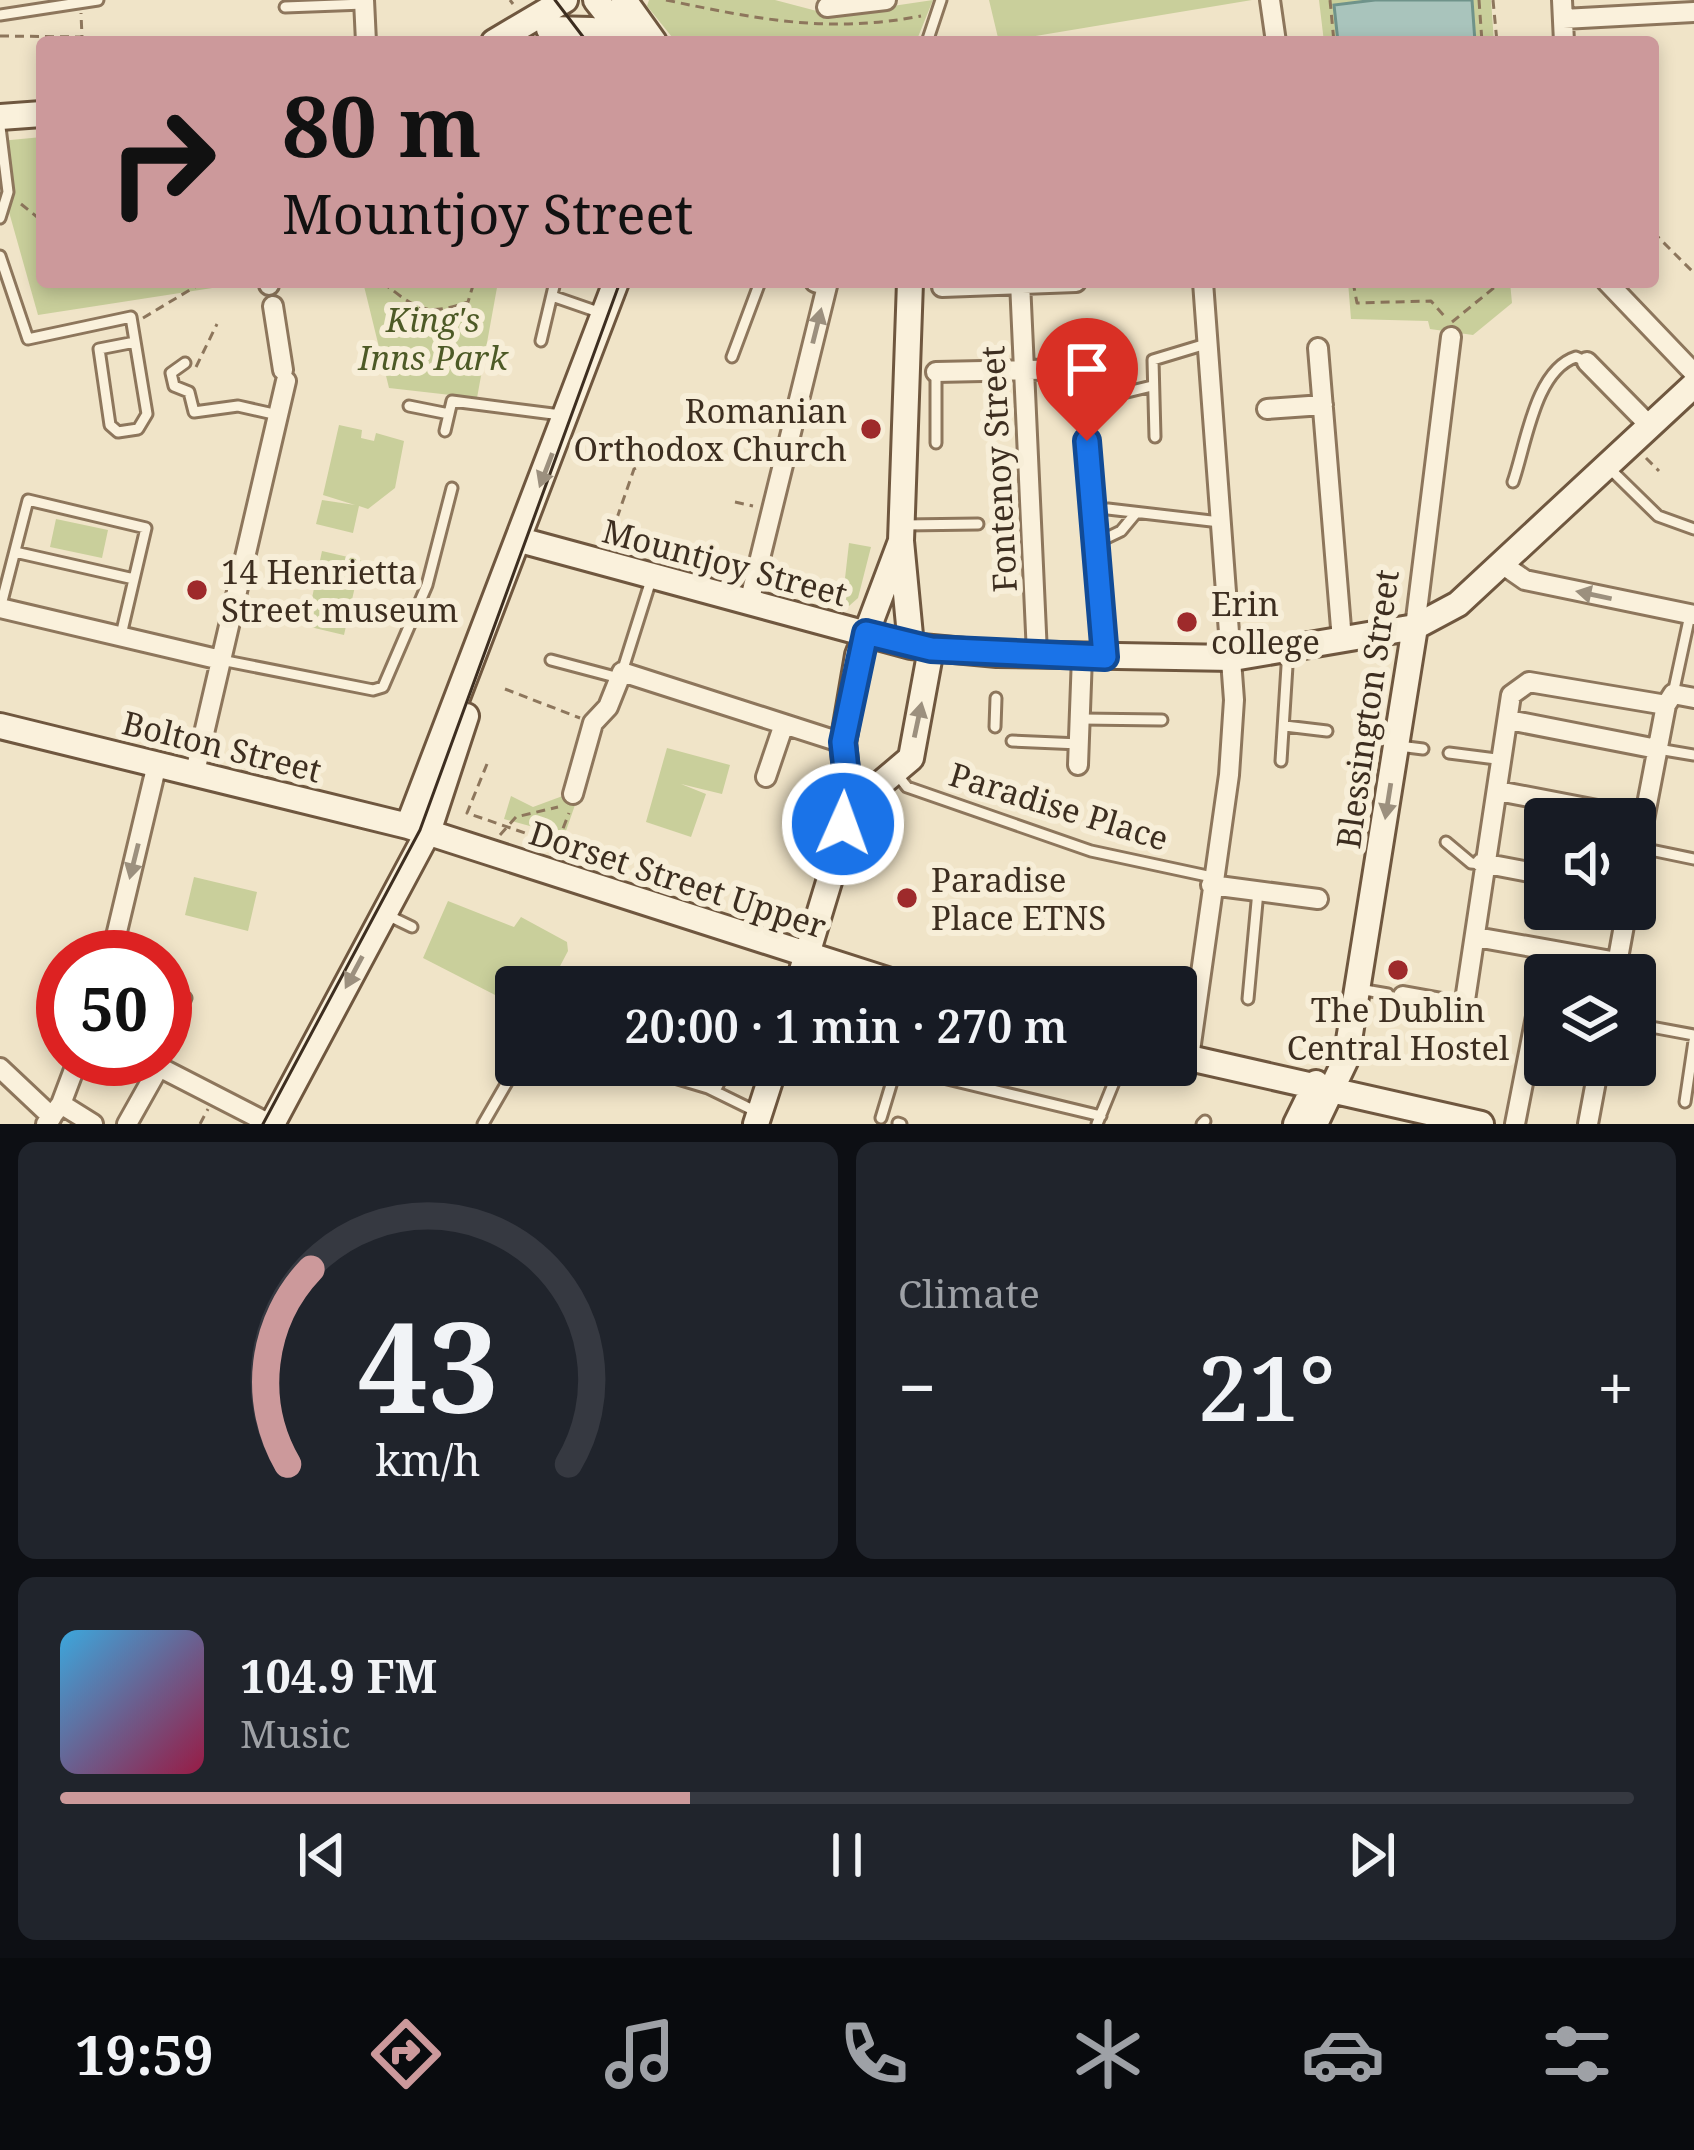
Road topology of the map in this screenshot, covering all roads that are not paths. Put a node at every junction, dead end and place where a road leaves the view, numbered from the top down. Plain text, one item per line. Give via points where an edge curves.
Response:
1 (98, 0) edge
2 (596, 0) edge
3 (624, 0) edge
4 (886, 0) edge
5 (1270, 0) edge
6 (364, 2) edge
7 (940, 2) edge
8 (827, 7) dead end
9 (285, 8) dead end
10 (1563, 10) edge
11 (1694, 12) edge
12 (0, 15) edge
13 (549, 20) edge
14 (366, 36) edge
15 (509, 36) edge
16 (600, 36) edge
17 (624, 36) edge
18 (650, 36) edge
19 (929, 36) edge
20 (1275, 36) edge
21 (36, 114) edge
22 (0, 117) edge
23 (0, 127) edge
24 (0, 218) edge
25 (0, 256) edge
26 (554, 288) edge
27 (614, 288) edge
28 (758, 288) edge
29 (820, 288) edge
30 (910, 288) edge
31 (1020, 288) edge
32 (1203, 288) edge
33 (1613, 288) edge
34 (552, 296) junction
35 (273, 306) dead end
36 (604, 314) junction
37 (1451, 337) dead end
38 (1082, 340) dead end
39 (542, 341) dead end
40 (135, 342) junction
41 (1206, 344) junction
42 (1318, 348) dead end
43 (732, 357) dead end
44 (1587, 362) joint
45 (185, 363) road end
46 (937, 371) joint
47 (1023, 371) junction
48 (1694, 373) edge
49 (1694, 385) edge
50 (1152, 386) junction
51 (1123, 393) dead end
52 (1084, 399) dead end
53 (1323, 405) junction
54 (409, 406) dead end
55 (1267, 409) dead end
56 (449, 414) junction
57 (278, 415) junction
58 (566, 415) junction
59 (1651, 427) junction
60 (445, 431) dead end
61 (1155, 437) dead end
62 (936, 443) dead end
63 (1608, 466) junction
64 (1513, 482) dead end
65 (452, 488) dead end
66 (1108, 509) dead end
67 (1136, 513) junction
68 (1220, 522) junction
69 (978, 524) dead end
70 (1694, 529) edge
71 (902, 533) junction
72 (520, 540) junction
73 (1096, 543) junction
74 (15, 552) junction
75 (1502, 564) junction
76 (652, 578) junction
77 (134, 579) junction
78 (749, 603) junction
79 (0, 609) edge
80 (1692, 615) edge
81 (1415, 627) junction
82 (866, 633) junction
83 (121, 637) junction
84 (1342, 640) junction
85 (921, 647) junction
86 (1288, 650) junction
87 (1037, 654) junction
88 (1094, 656) junction
89 (1233, 658) junction
90 (221, 660) junction
91 (550, 660) dead end
92 (620, 675) junction
93 (996, 698) dead end
94 (1694, 698) edge
95 (1670, 699) junction
96 (1081, 719) junction
97 (1162, 720) dead end
98 (1509, 720) junction
99 (784, 724) junction
100 (0, 726) edge
101 (1285, 726) junction
102 (995, 727) dead end
103 (1328, 731) dead end
104 (1012, 740) dead end
105 (843, 742) junction
106 (1080, 744) junction
107 (1397, 746) junction
108 (1424, 749) dead end
109 (1657, 749) junction
110 (1449, 753) dead end
111 (1694, 755) edge
112 (1504, 760) junction
113 (1281, 761) dead end
114 (157, 764) junction
115 (1078, 765) dead end
116 (195, 772) junction
117 (896, 773) junction
118 (766, 777) dead end
119 (1498, 791) junction
120 (573, 794) road end
121 (1536, 798) edge
122 (1648, 798) edge
123 (418, 829) junction
124 (1446, 842) dead end
125 (839, 849) junction
126 (1656, 858) edge
127 (1694, 859) edge
128 (1482, 863) junction
129 (1524, 871) edge
130 (1212, 882) junction
131 (1258, 891) junction
132 (1318, 898) dead end
133 (385, 914) junction
134 (412, 927) dead end
135 (117, 930) edge
136 (1476, 937) junction
137 (1549, 950) junction
138 (1563, 954) edge
139 (805, 956) junction
140 (802, 966) edge
141 (838, 966) edge
142 (1197, 972) edge
143 (1359, 989) junction
144 (1395, 995) joint
145 (1248, 999) dead end
146 (1656, 1029) edge
147 (1694, 1038) edge
148 (1197, 1059) edge
149 (0, 1068) edge
150 (192, 1077) edge
151 (1326, 1085) junction
152 (66, 1086) edge
153 (147, 1086) edge
154 (510, 1086) edge
155 (692, 1086) edge
156 (718, 1086) edge
157 (768, 1086) edge
158 (891, 1086) edge
159 (970, 1086) edge
160 (1113, 1086) edge
161 (1595, 1086) edge
162 (715, 1091) junction
163 (1685, 1102) dead end
164 (53, 1115) edge
165 (881, 1118) dead end
166 (484, 1119) edge
167 (758, 1119) edge
168 (1099, 1120) edge
169 (93, 1124) edge
170 (127, 1124) edge
171 (271, 1124) edge
172 (1296, 1124) edge
173 (1315, 1124) edge
174 (1481, 1124) edge
175 (1515, 1124) edge
176 (1588, 1124) edge

1 - 12 lane
2 - 17 main road
3 - 18 main road
4 - 8 street
5 - 20 street
6 - 9 lane
6 - 14 street
7 - 19 lane
10 - 11 street
13 - 15 main road
13 - 16 main road
21 - 22 main road
23 - 24 lane via 8,192
25 - 40 lane via 28,338 131,317
26 - 34 lane
27 - 36 main road
28 - 43 lane
78 -> 29 street
30 - 71 main road
31 - 47 street, Fontenoy Street
32 - 41 street
33 - 48 street
34 - 36 lane
34 - 39 lane
35 - 57 street via 285,375
36 - 58 main road
37 - 81 street, Blessington Street
38 - 47 street via 1081,367
40 - 40 lane via 99,350 110,425 118,432 138,429 147,413
41 - 50 lane via 1157,355
41 - 68 street
42 - 53 street
44 - 59 street
44 - 64 lane via 1571,358 1546,383
45 - 57 lane via 171,373 194,412 238,406
46 - 47 street
46 - 62 lane
47 - 87 street, Fontenoy Street
49 - 59 main road, Mountjoy Street
50 - 51 lane
50 - 61 lane
52 - 73 lane
53 - 55 street
53 - 84 street
54 - 56 lane
56 - 58 lane via 452,401
56 - 60 lane
57 - 90 street
58 -> 72 main road
59 - 63 main road, Mountjoy Street
63 - 70 lane via 1647,509
63 - 75 main road, Mountjoy Street
65 - 90 lane via 427,585 382,687
66 - 67 lane
67 - 68 lane
67 - 73 lane
68 - 89 street
69 - 71 lane
71 - 82 main road
71 - 85 main road
72 - 76 main road, Mountjoy Street
72 - 123 main road via 470,674 462,732
73 - 88 lane
74 - 77 lane
74 - 77 lane via 28,500 146,528
74 - 79 lane
80 -> 75 street via 1525,580
75 - 81 main road, Mountjoy Street via 1462,602
76 - 78 main road, Mountjoy Street
76 - 92 lane
77 - 83 lane
78 - 82 main road, Mountjoy Street
79 - 83 street
80 - 95 lane
81 - 84 main road, Mountjoy Street
81 - 107 main road, Blessington Street
82 - 85 main road, Mountjoy Street
82 - 105 main road
83 - 90 street
84 - 86 main road, Mountjoy Street
85 - 87 main road, Mountjoy Street via 997,663
117 -> 85 main road via 911,758
86 - 89 main road, Mountjoy Street
86 - 101 lane
87 - 88 main road, Mountjoy Street
88 - 89 main road, Mountjoy Street
88 - 96 street
89 - 130 street via 1229,776
90 - 116 street
91 - 92 lane
92 - 99 street
92 - 120 street via 593,723
93 - 102 lane
94 - 95 street
95 - 98 street via 1529,682 1511,695
95 - 109 street
96 - 97 lane
96 - 106 street
98 - 109 street
98 - 112 street
99 - 105 street
99 - 118 street
100 - 114 main road, Bolton Street
101 - 103 lane
101 - 113 lane
104 - 106 lane
105 - 125 main road via 848,788
106 - 115 street
107 - 108 lane
107 -> 143 main road, Blessington Street
109 - 111 lane
109 - 122 street
110 - 112 lane
112 - 119 street
114 - 116 main road, Bolton Street
114 -> 135 street
116 - 123 main road, Bolton Street
117 - 125 main road via 872,791
117 - 130 lane, Paradise Place via 907,787
119 - 121 street
119 - 128 street
123 - 133 main road
123 - 139 main road, Dorset Street Upper
124 - 128 lane
125 - 139 main road
126 - 127 lane
128 - 129 street
128 - 136 street
130 - 131 street
130 - 142 street
131 - 132 street
131 - 145 lane
133 - 134 lane
133 -> 171 main road
136 - 137 street
136 - 144 street via 1464,1007
137 - 138 street
137 - 175 street
139 - 140 main road
139 - 141 main road, Dorset Street Upper
143 - 144 lane
143 - 151 main road, Blessington Street
146 - 147 lane
147 - 163 lane
148 - 151 main road
149 - 164 street
150 - 171 street
151 - 172 main road
151 - 173 main road
151 - 174 main road
152 - 164 street
153 - 170 street
154 - 166 lane via 504,1104
155 - 162 lane
156 - 162 lane
157 - 167 main road
158 - 165 lane
159 - 168 lane
160 - 168 lane
161 - 176 street
162 - 167 lane
164 - 169 street

